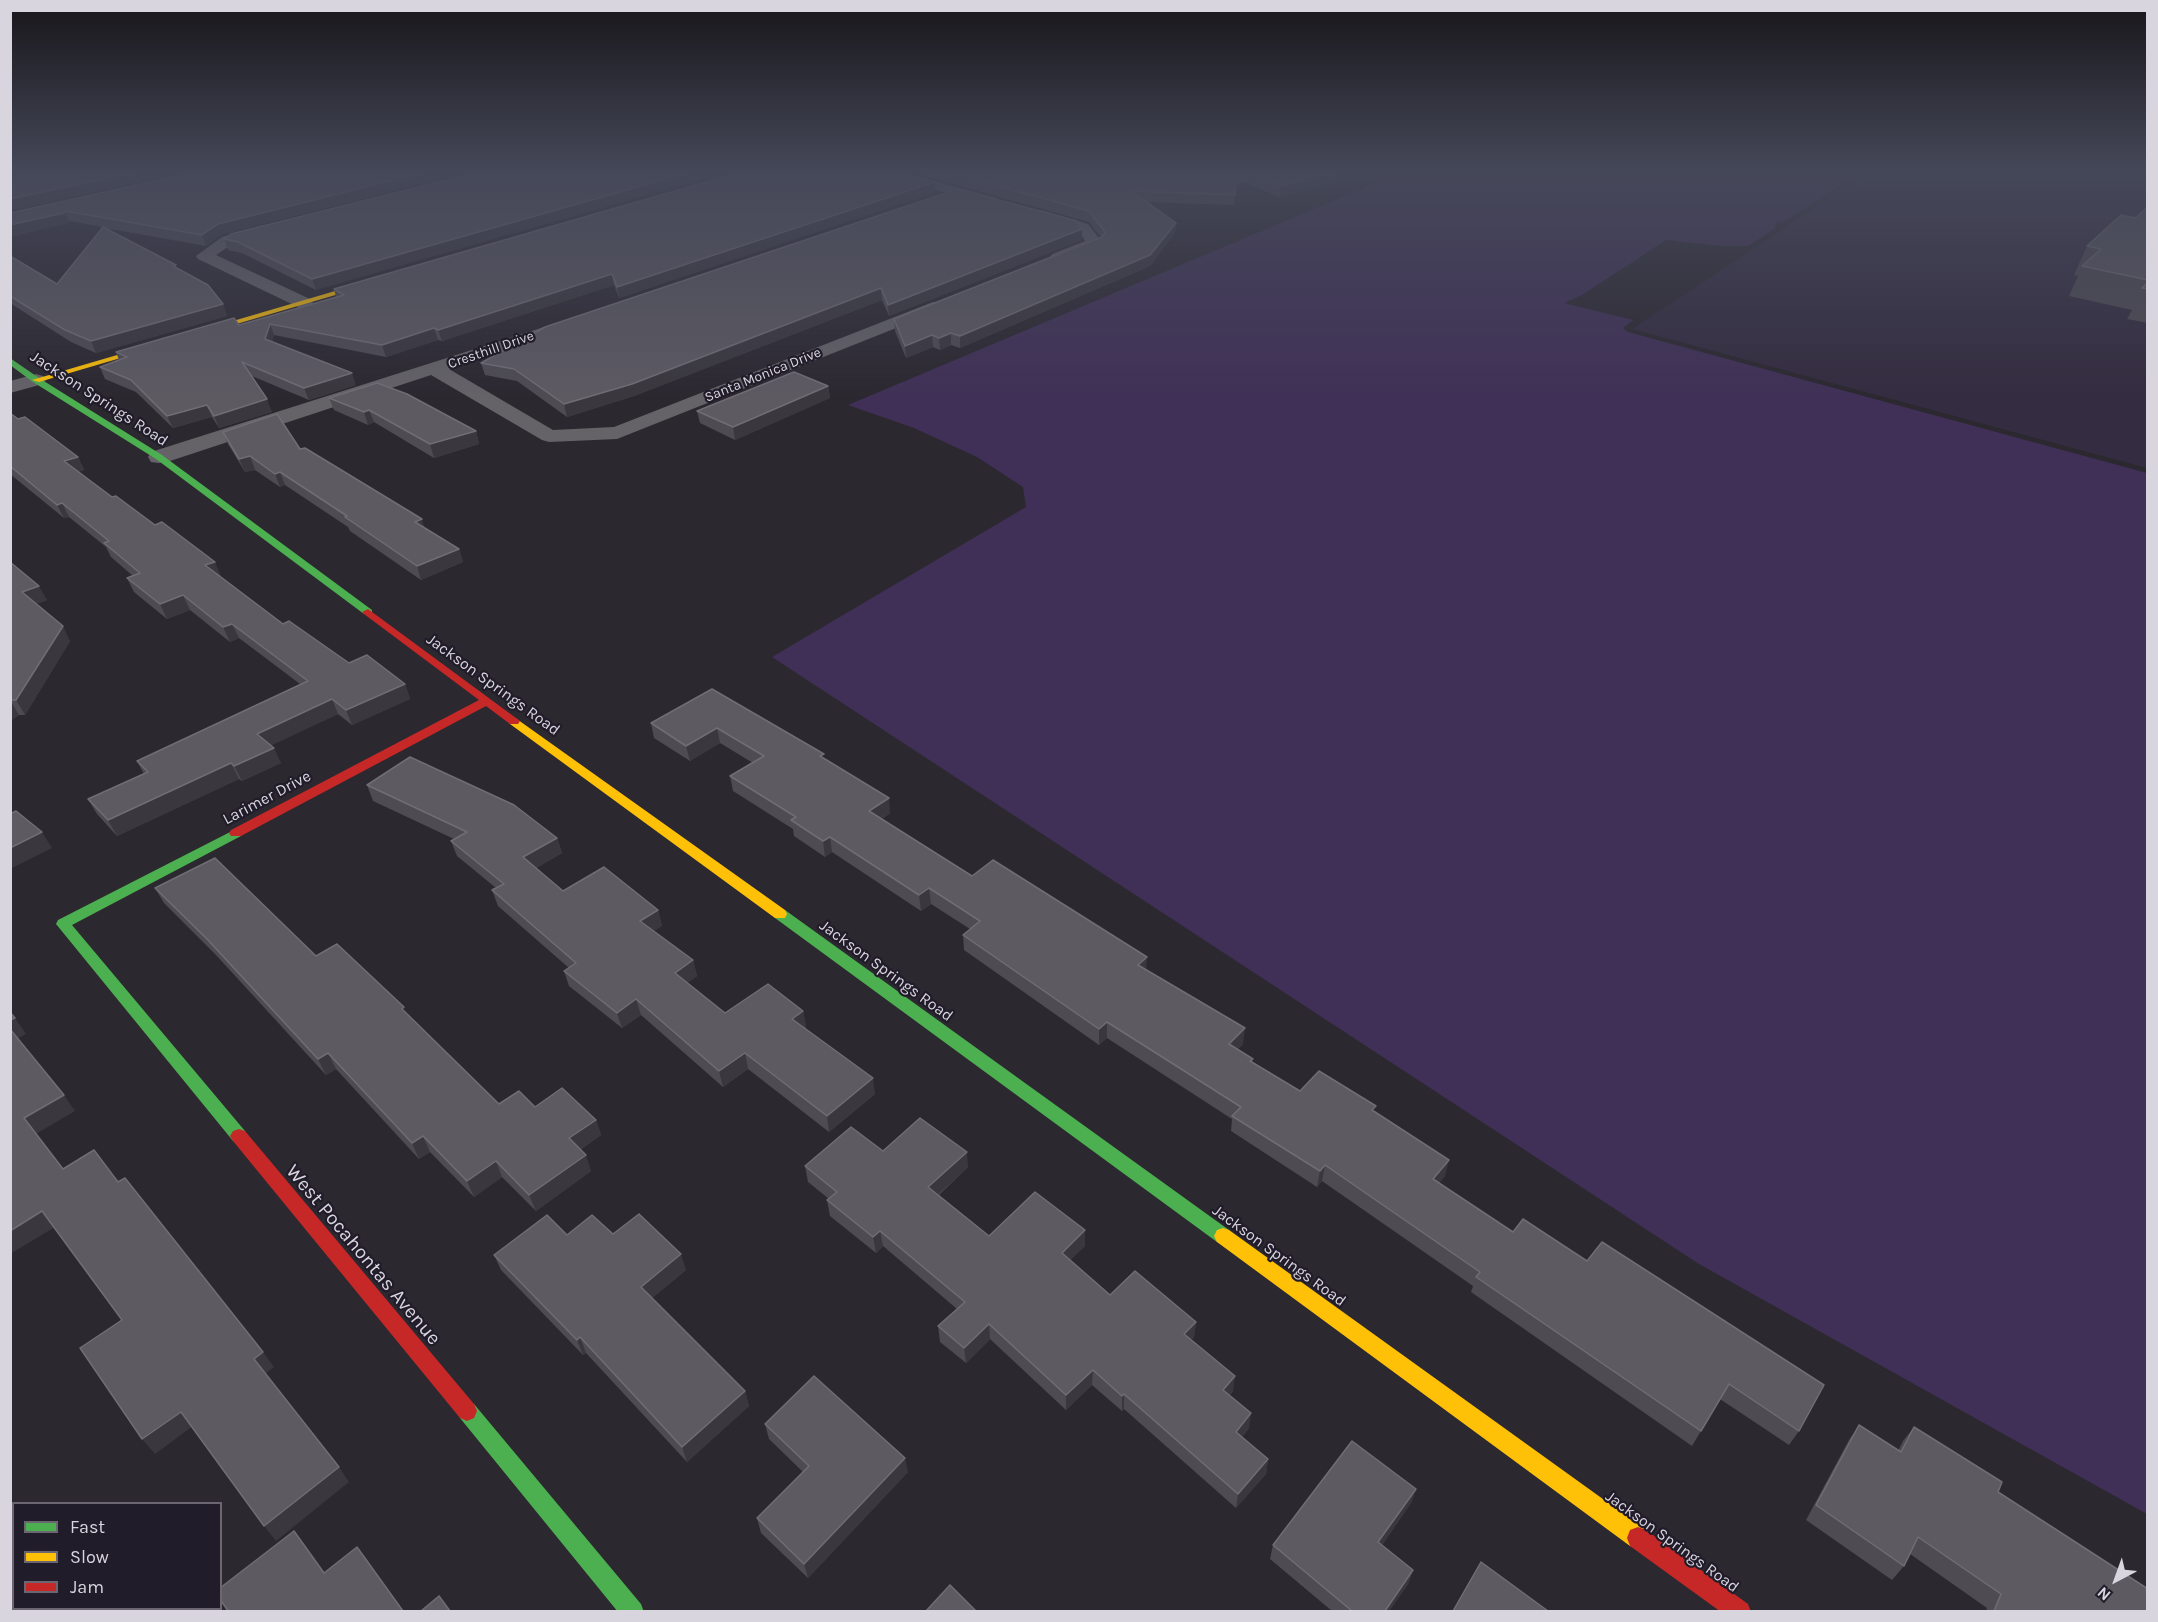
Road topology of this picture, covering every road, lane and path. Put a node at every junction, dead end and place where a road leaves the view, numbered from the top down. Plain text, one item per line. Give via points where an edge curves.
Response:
1 (216, 248) edge
2 (1083, 248) edge
3 (1039, 265) edge
4 (395, 277) edge
5 (950, 300) edge
6 (304, 303) junction
7 (583, 319) edge
8 (10, 360) edge
9 (435, 369) junction
10 (36, 380) junction
11 (10, 387) edge
12 (159, 457) junction
13 (487, 701) junction
14 (63, 924) joint
15 (633, 1611) edge
16 (1740, 1611) edge

1 - 6 street via 204,256
2 - 3 street
4 - 6 street
5 - 9 street, Santa Monica Drive via 617,433 549,436
6 - 10 street
7 - 9 street, Cresthill Drive
8 - 10 street, Jackson Springs Road
9 - 12 street, Cresthill Drive
10 - 11 street
10 - 12 street, Jackson Springs Road
12 - 13 street, Jackson Springs Road
13 - 14 street, Larimer Drive
13 - 16 street, Jackson Springs Road
14 - 15 street, West Pocahontas Avenue

